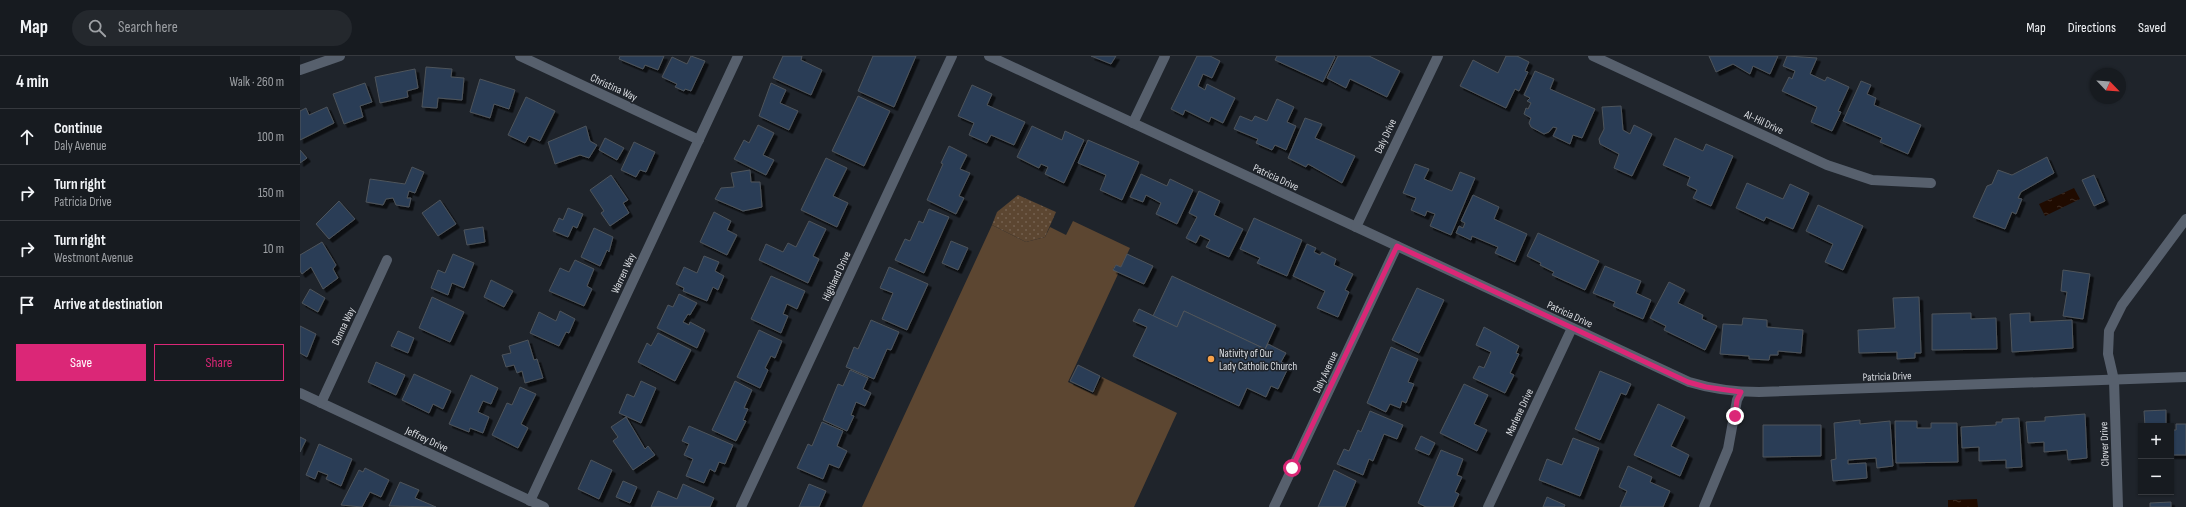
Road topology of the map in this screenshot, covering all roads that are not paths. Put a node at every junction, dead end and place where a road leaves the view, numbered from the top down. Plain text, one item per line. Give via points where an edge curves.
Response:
1 (340, 56) edge
2 (520, 56) edge
3 (738, 56) edge
4 (952, 56) edge
5 (989, 56) edge
6 (1165, 56) edge
7 (1438, 56) edge
8 (1593, 56) edge
9 (312, 61) edge
10 (300, 70) edge
11 (1133, 123) junction
12 (699, 140) junction
13 (1931, 183) dead end
14 (2186, 219) edge
15 (1356, 227) junction
16 (1397, 246) junction
17 (387, 260) dead end
18 (1572, 328) junction
19 (2186, 377) edge
20 (2114, 380) junction
21 (1741, 392) junction
22 (300, 393) edge
23 (321, 403) junction
24 (530, 501) junction
25 (544, 507) edge
26 (741, 507) edge
27 (1274, 507) edge
28 (1488, 507) edge
29 (1704, 507) edge
30 (2118, 507) edge

1 - 9 street
2 - 12 street, Christina Way
3 - 12 street, Warren Way
4 - 26 street, Highland Drive
5 - 11 street, Patricia Drive
6 - 11 street
7 - 15 street, Daly Drive
8 - 13 street, Al-Hil Drive via 1827,165 1872,180
9 - 10 street
11 - 15 street, Patricia Drive
12 - 24 street, Warren Way
14 - 20 street, Clover Drive via 2122,305 2109,331 2108,354
15 - 16 street, Patricia Drive
16 - 18 street, Patricia Drive
16 - 27 street, Daly Avenue
17 - 23 street, Donna Way
18 - 21 street, Patricia Drive via 1688,382
18 - 28 street, Marlene Drive
19 - 20 street, Patricia Drive
20 - 21 street, Patricia Drive
20 - 30 street, Clover Drive
21 - 29 street via 1737,400 1728,449
22 - 23 street, Jeffrey Drive
23 - 24 street, Jeffrey Drive
24 - 25 street, Jeffrey Drive

